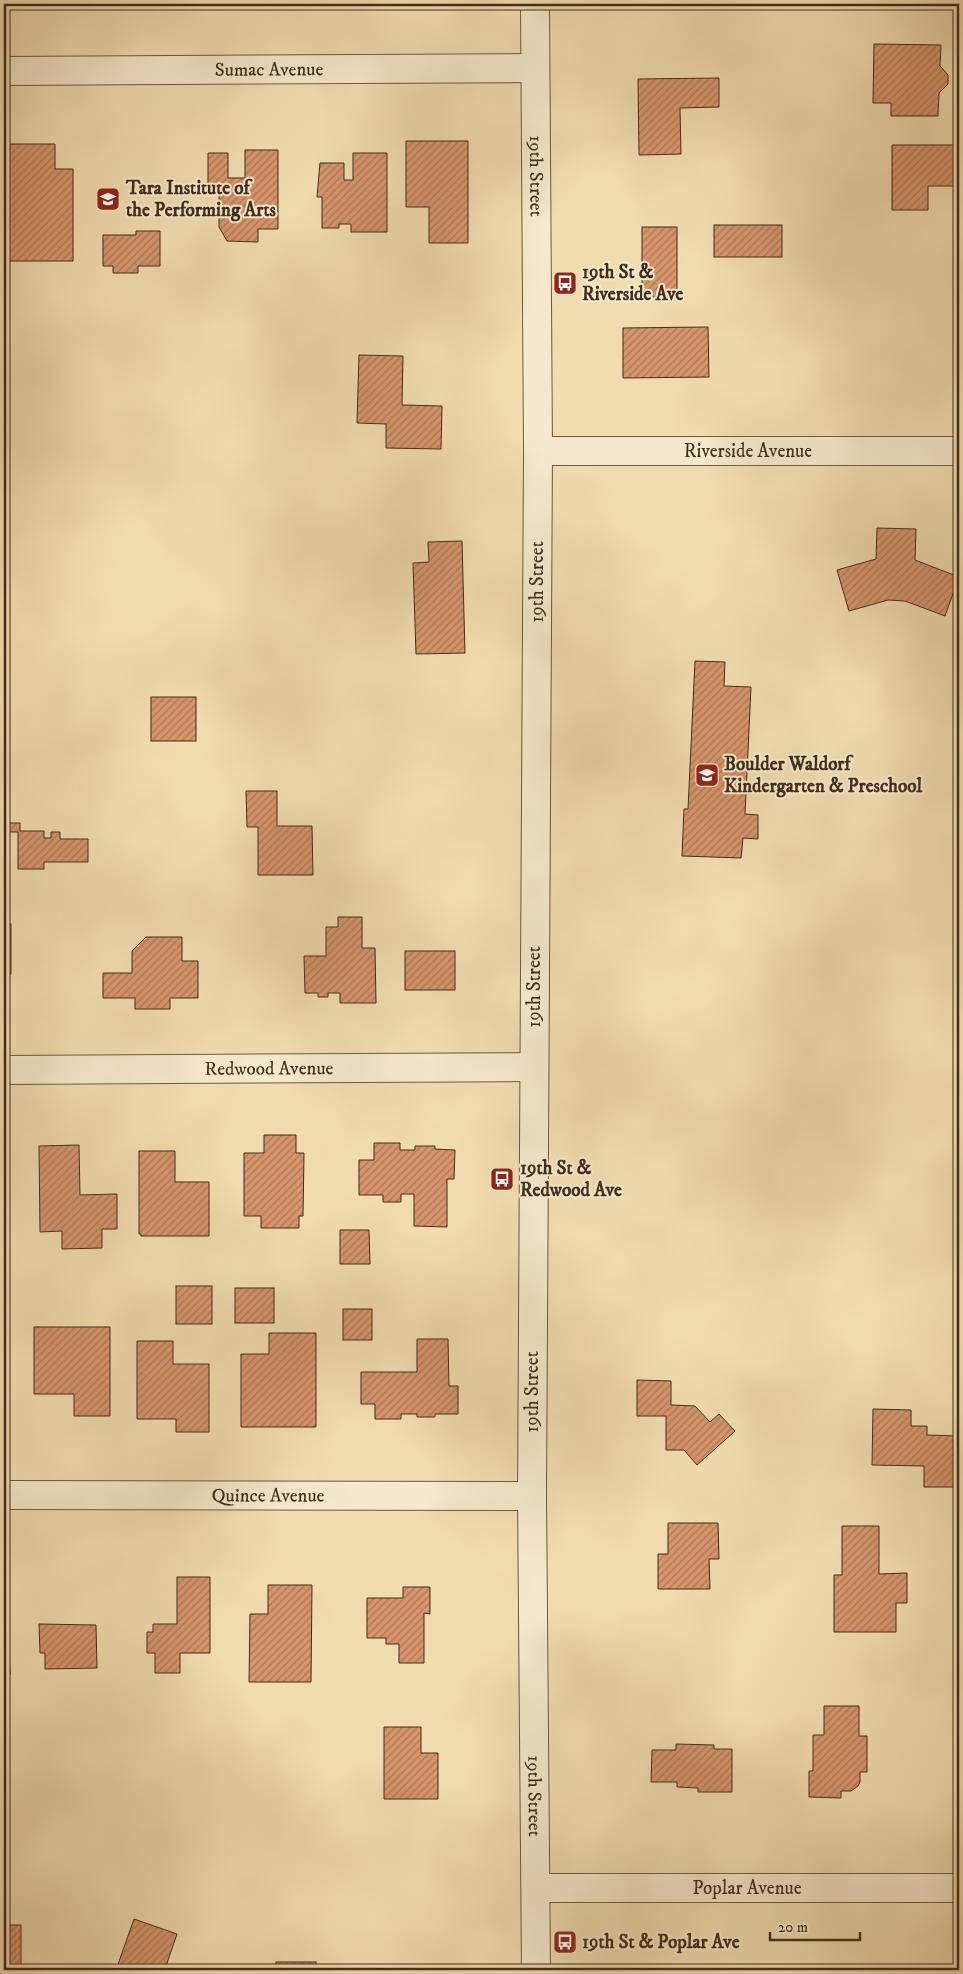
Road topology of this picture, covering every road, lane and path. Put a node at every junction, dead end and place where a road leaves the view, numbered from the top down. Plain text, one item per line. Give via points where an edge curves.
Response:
1 (535, 4) edge
2 (535, 68) junction
3 (4, 71) edge
4 (538, 451) junction
5 (959, 451) edge
6 (534, 1067) junction
7 (4, 1070) edge
8 (4, 1495) edge
9 (532, 1496) junction
10 (536, 1888) junction
11 (959, 1888) edge
12 (536, 1970) edge

1 - 2 street, 19th Street
2 - 3 street, Sumac Avenue
2 - 4 street, 19th Street
4 - 5 street, Riverside Avenue
4 - 6 street, 19th Street
6 - 7 street, Redwood Avenue
6 - 9 street, 19th Street
8 - 9 street, Quince Avenue
9 - 10 street, 19th Street
10 - 11 street, Poplar Avenue
10 - 12 street, 19th Street

